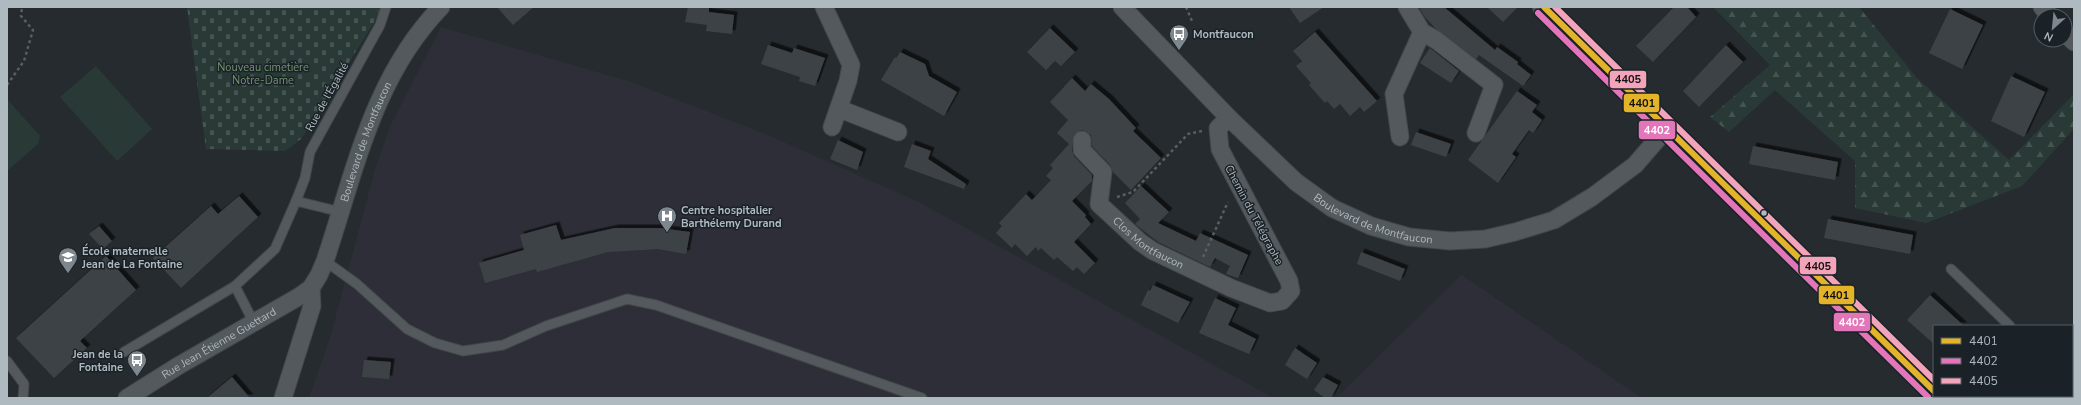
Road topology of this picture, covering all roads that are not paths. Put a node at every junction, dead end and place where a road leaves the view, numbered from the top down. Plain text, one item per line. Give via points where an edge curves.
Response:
1 (386, 7) edge
2 (441, 7) edge
3 (824, 7) edge
4 (1122, 7) edge
5 (1407, 7) edge
6 (1544, 7) edge
7 (1422, 32) junction
8 (840, 109) junction
9 (1223, 123) junction
10 (832, 127) dead end
11 (1667, 128) junction
12 (898, 132) dead end
13 (1476, 132) dead end
14 (1400, 137) dead end
15 (1082, 140) dead end
16 (296, 200) junction
17 (341, 212) junction
18 (325, 261) junction
19 (1951, 269) dead end
20 (235, 286) junction
21 (311, 288) junction
22 (1270, 303) joint
23 (254, 323) junction
24 (2009, 325) edge
25 (124, 352) dead end
26 (7, 361) edge
27 (1933, 390) edge
28 (23, 398) edge
29 (127, 398) edge
30 (283, 398) edge
31 (922, 398) edge

1 - 16 lane, Rue de l'Égalité via 380,25 310,152 305,178
2 - 17 street, Boulevard de Montfaucon via 427,21 379,98 362,141
3 - 8 street via 851,65
4 - 9 street, Boulevard de Montfaucon
5 - 7 street
6 - 11 main road
7 - 13 street via 1494,85
7 - 14 street via 1394,94
8 - 10 street
8 - 12 street
9 - 11 street, Boulevard de Montfaucon via 1332,208 1371,226 1409,237 1450,241 1485,238 1554,220 1592,197 1634,165
9 - 22 street, Chemin du Télégraphe via 1220,149 1289,280 1290,291 1282,301
11 - 27 main road
15 - 22 street, Clos Montfaucon via 1082,150 1103,172 1099,204 1144,245 1196,272
16 - 17 lane
16 - 20 lane, Rue de l'Égalité via 275,249
17 - 18 street, Boulevard de Montfaucon
18 - 21 street, Boulevard de Montfaucon
18 - 31 lane via 357,284 407,329 435,343 463,351 503,345 546,326 627,299 656,305
19 - 24 lane
20 - 23 lane
20 - 25 lane, Rue de l'Égalité
21 - 23 street, Rue Jean Étienne Guettard
21 - 30 street via 312,306
23 - 29 street, Rue Jean Étienne Guettard
26 - 28 lane via 24,384

